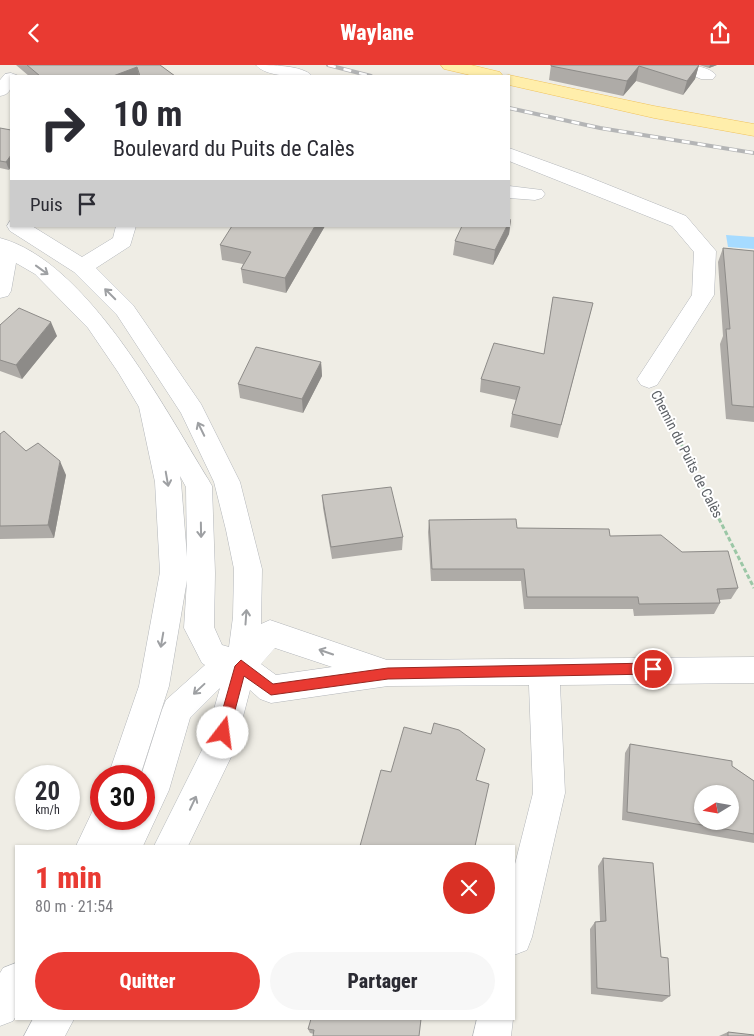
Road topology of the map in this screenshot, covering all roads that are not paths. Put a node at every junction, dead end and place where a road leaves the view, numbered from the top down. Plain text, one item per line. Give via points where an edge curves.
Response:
1 (265, 65) edge
2 (450, 65) edge
3 (684, 65) edge
4 (300, 75) edge
5 (490, 75) edge
6 (707, 75) dead end
7 (10, 80) edge
8 (510, 80) edge
9 (0, 91) edge
10 (754, 130) edge
11 (510, 154) edge
12 (510, 192) edge
13 (535, 194) dead end
14 (19, 227) edge
15 (126, 227) edge
16 (4, 248) edge
17 (82, 267) junction
18 (0, 291) edge
19 (649, 379) road end
20 (151, 407) junction
21 (241, 666) junction
22 (754, 670) edge
23 (544, 671) junction
24 (388, 673) junction
25 (128, 765) edge
26 (155, 783) edge
27 (101, 830) edge
28 (134, 830) edge
29 (93, 845) edge
30 (126, 845) edge
31 (172, 845) edge
32 (515, 933) edge
33 (54, 1020) edge
34 (495, 1020) edge
35 (43, 1036) edge
36 (492, 1036) edge

1 - 4 street
2 - 5 main road
3 - 6 street
7 - 9 street
8 - 10 main road
11 - 19 street, Chemin du Puits de Calès via 679,221 705,251 703,295
12 - 13 street
14 - 17 street
15 - 17 street via 123,241
16 - 18 street
16 -> 20 street via 43,269 96,323
21 -> 17 street via 248,569 227,482 192,410 156,354 125,310
20 -> 21 street via 199,486 199,628 212,654
20 -> 25 street via 168,482 174,572 154,686
21 - 24 street via 271,689
24 -> 21 street via 270,633
21 -> 26 street via 214,675 177,710
31 -> 21 street via 218,751
22 - 23 street
23 - 24 street
23 - 32 street via 549,793
27 - 29 street
28 - 30 street
33 - 35 street
34 - 36 street

